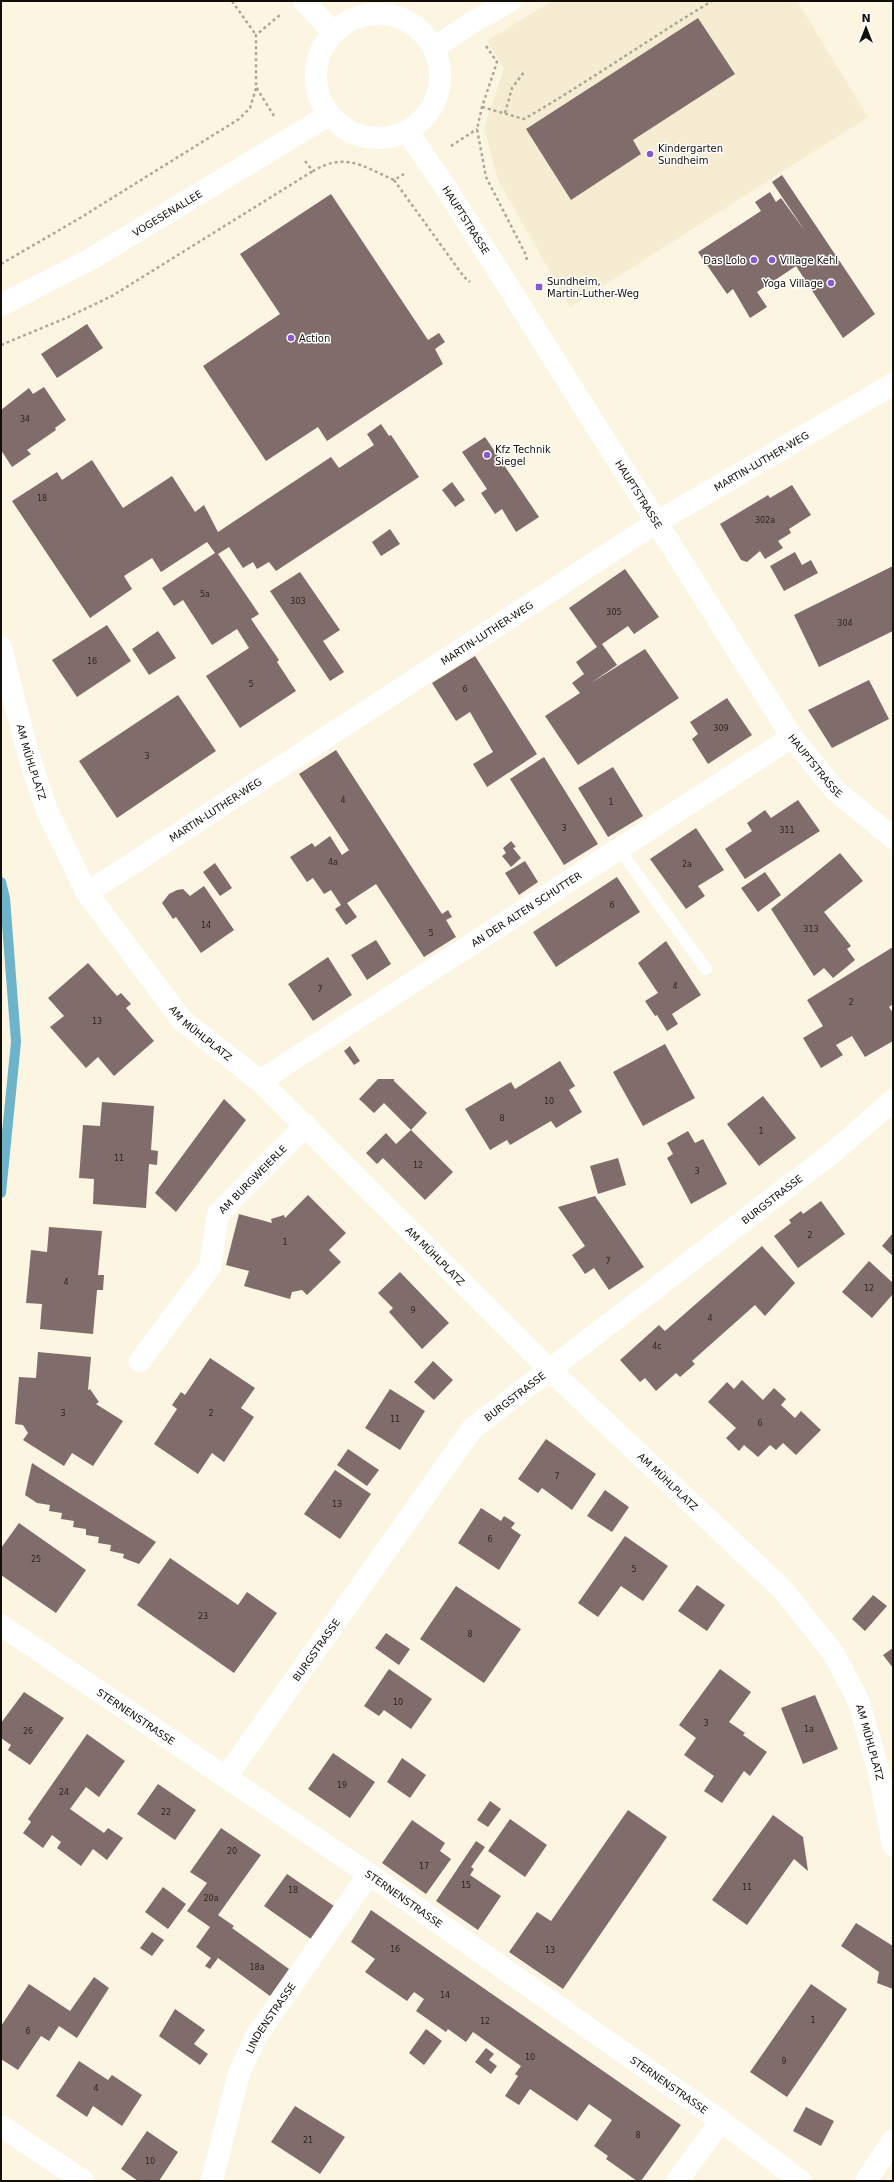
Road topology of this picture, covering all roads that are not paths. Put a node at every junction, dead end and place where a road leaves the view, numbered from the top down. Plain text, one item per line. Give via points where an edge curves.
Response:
1 (304, 1) edge
2 (510, 1) edge
3 (334, 32) junction
4 (434, 48) junction
5 (329, 115) junction
6 (407, 131) junction
7 (1, 305) edge
8 (893, 384) edge
9 (658, 522) junction
10 (1, 648) edge
11 (792, 737) junction
12 (893, 838) edge
13 (619, 849) junction
14 (87, 893) junction
15 (706, 969) dead end
16 (260, 1081) junction
17 (893, 1100) edge
18 (306, 1125) junction
19 (140, 1361) dead end
20 (550, 1369) junction
21 (1, 1625) edge
22 (226, 1777) junction
23 (893, 1845) edge
24 (369, 1874) junction
25 (721, 2121) junction
26 (1, 2126) edge
27 (893, 2140) edge
28 (83, 2181) edge
29 (212, 2181) edge
30 (677, 2181) edge
31 (801, 2181) edge
32 (866, 2181) edge

1 - 3 street
2 - 4 street
3 - 4 street via 347,21 379,13 396,16 411,23 424,34
3 - 5 street via 321,50 315,72 318,95
4 - 6 street via 440,71 438,95 426,116
5 - 6 street via 338,124 359,135 384,138
5 - 7 street, VOGESENALLEE via 91,259
6 - 9 street, HAUPTSTRASSE via 436,172
8 - 9 street, MARTIN-LUTHER-WEG
9 - 11 street, HAUPTSTRASSE
9 - 14 street, MARTIN-LUTHER-WEG
10 - 14 street, AM MÜHLPLATZ via 27,750 47,811
11 - 12 street, HAUPTSTRASSE via 835,790
11 - 13 street, AN DER ALTEN SCHUTTER
13 - 15 lane
13 - 16 street, AN DER ALTEN SCHUTTER
14 - 16 street, AM MÜHLPLATZ via 182,1020
16 - 18 street, AM MÜHLPLATZ
17 - 20 street, BURGSTRASSE via 836,1150
18 - 19 street, AM BURGWEIERLE via 218,1214 210,1267
18 - 20 street, AM MÜHLPLATZ
20 - 22 street, BURGSTRASSE via 472,1429
20 - 23 street, AM MÜHLPLATZ via 783,1590 834,1654 859,1702 879,1774
21 - 22 street, STERNENSTRASSE
22 - 24 street, STERNENSTRASSE
24 - 25 street, STERNENSTRASSE
24 - 29 street, LINDENSTRASSE via 258,2035 239,2073
25 - 30 street
25 - 31 street, STERNENSTRASSE
26 - 28 street
27 - 32 street

